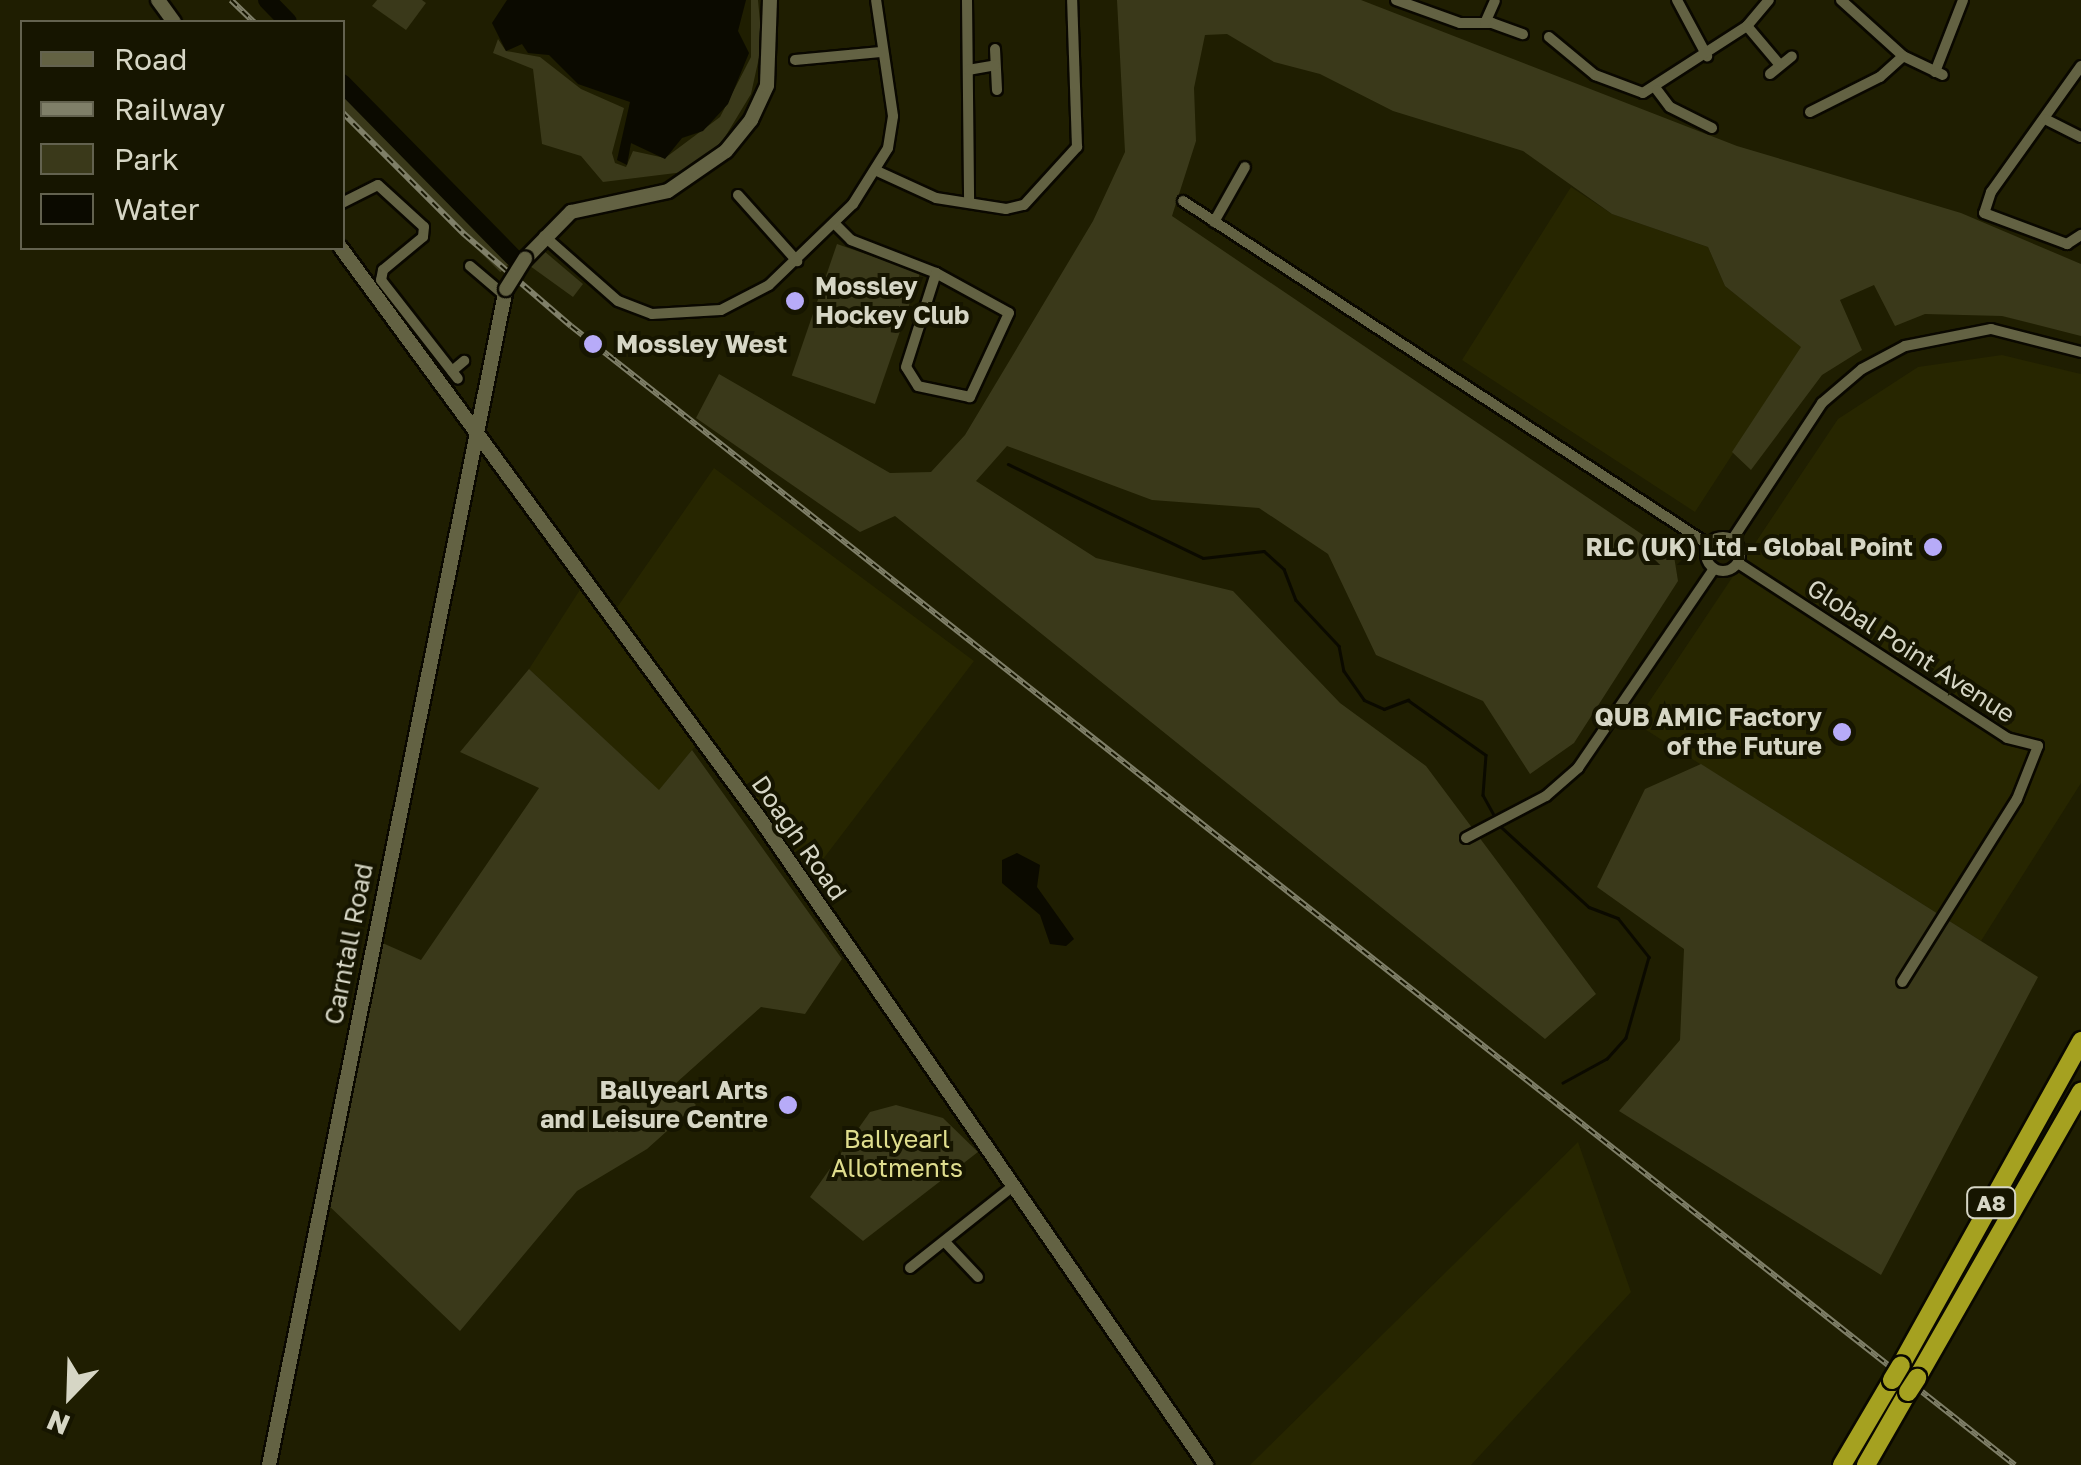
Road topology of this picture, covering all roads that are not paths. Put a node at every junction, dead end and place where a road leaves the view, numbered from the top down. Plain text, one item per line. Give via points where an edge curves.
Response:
1 (770, 0) edge
2 (876, 0) edge
3 (967, 0) edge
4 (1072, 0) edge
5 (1396, 0) edge
6 (1495, 0) edge
7 (1677, 0) edge
8 (1769, 0) edge
9 (1841, 0) edge
10 (1963, 0) edge
11 (1485, 23) junction
12 (1747, 26) junction
13 (1523, 34) dead end
14 (1549, 38) dead end
15 (996, 49) dead end
16 (881, 52) junction
17 (1707, 56) junction
18 (1792, 56) dead end
19 (1903, 56) junction
20 (795, 60) dead end
21 (995, 65) junction
22 (1780, 65) junction
23 (2081, 66) edge
24 (968, 70) junction
25 (1770, 74) dead end
26 (997, 90) dead end
27 (1656, 90) junction
28 (1810, 112) dead end
29 (2045, 119) junction
30 (1712, 128) dead end
31 (2081, 136) edge
32 (1245, 167) dead end
33 (877, 171) junction
34 (738, 195) dead end
35 (345, 201) edge
36 (969, 201) junction
37 (1183, 201) dead end
38 (1214, 222) junction
39 (835, 224) junction
40 (2081, 235) edge
41 (544, 236) junction
42 (341, 250) edge
43 (797, 261) junction
44 (470, 266) dead end
45 (936, 273) junction
46 (504, 292) junction
47 (2081, 352) edge
48 (464, 360) dead end
49 (475, 432) junction
50 (1732, 540) junction
51 (1710, 545) junction
52 (1738, 563) junction
53 (1714, 568) junction
54 (1466, 838) dead end
55 (1902, 982) dead end
56 (2081, 1041) edge
57 (2081, 1092) edge
58 (1013, 1186) junction
59 (945, 1242) junction
60 (910, 1268) dead end
61 (978, 1276) dead end
62 (269, 1465) edge
63 (1206, 1465) edge
64 (1842, 1465) edge
65 (1866, 1465) edge

1 - 41 street via 767,85 726,152 668,191 582,207
2 - 16 street
3 - 24 street
4 - 36 street via 1077,147 1024,204
5 - 11 street via 1460,24
6 - 11 street
7 - 17 street
8 - 12 street
9 - 19 street
10 - 19 street via 1939,74
11 - 13 street
12 - 17 street
12 - 22 street
14 - 27 street via 1620,88
15 - 21 street
16 - 20 street
16 - 33 street via 894,130
17 - 27 street
18 - 22 street
19 - 28 street via 1880,77
21 - 24 street
21 - 26 street
22 - 25 street
23 - 29 street
24 - 36 street
27 - 30 street via 1670,107
29 - 31 street
29 - 40 street via 1991,192 1984,213 2067,244
32 - 38 street
33 - 36 street via 908,190
33 - 39 street
34 - 43 street
35 - 48 street via 378,186 424,226 423,237 380,280 455,375
37 - 38 street
38 - 51 street
39 - 43 street
39 - 45 street via 851,240
41 - 43 street via 618,301 667,317 721,310
41 - 46 street, bridge
42 - 49 street, Doagh Road
44 - 46 street
45 - 45 street via 1009,313 970,396 918,386 906,367
46 - 49 street, Carntall Road
47 - 50 street via 1991,330 1905,346 1822,403
49 - 58 street, Doagh Road via 748,802
49 - 62 street, Carntall Road
50 - 51 street
50 - 52 street
51 - 53 street via 1707,558
52 - 53 street via 1730,570
52 - 55 street, Global Point Avenue via 2007,738 2038,746 2017,799
53 - 54 street via 1578,768 1546,796
56 - 64 highway, A8
57 - 65 highway, A8
58 - 59 street
58 - 63 street, Doagh Road
59 - 60 street
59 - 61 street

